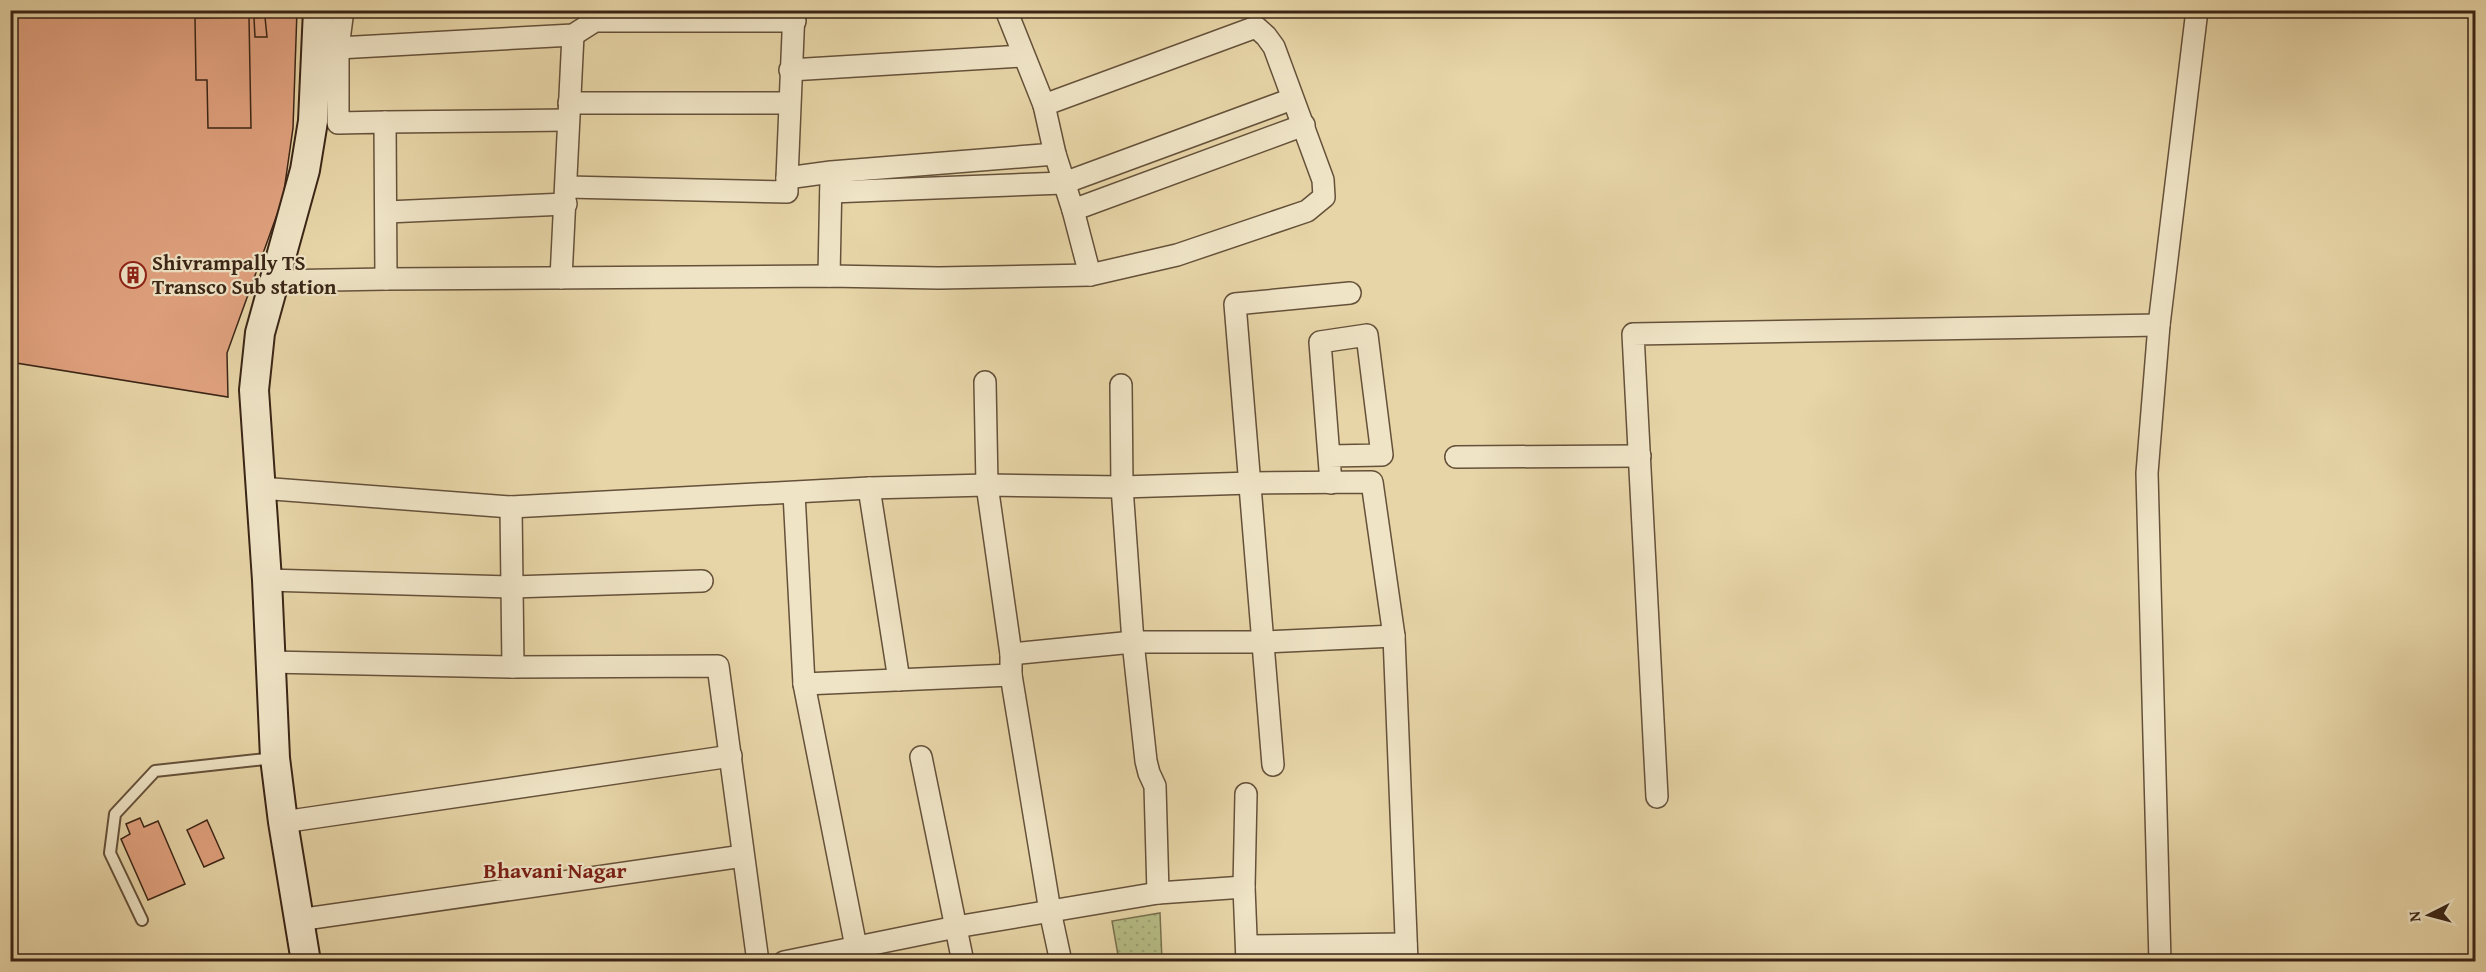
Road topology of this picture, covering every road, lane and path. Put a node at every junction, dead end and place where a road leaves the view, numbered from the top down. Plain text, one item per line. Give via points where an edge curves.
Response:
1 (318, 10) edge
2 (343, 10) edge
3 (1006, 10) edge
4 (2197, 10) edge
5 (795, 16) edge
6 (573, 35) junction
7 (338, 48) junction
8 (1023, 56) junction
9 (1148, 66) junction
10 (790, 70) junction
11 (1082, 78) dead end
12 (1292, 99) junction
13 (789, 103) junction
14 (1044, 105) junction
15 (568, 111) junction
16 (385, 122) junction
17 (1304, 125) junction
18 (1055, 154) junction
19 (787, 178) junction
20 (831, 182) junction
21 (1064, 183) junction
22 (567, 195) junction
23 (1073, 210) junction
24 (387, 212) junction
25 (1090, 275) junction
26 (829, 276) junction
27 (866, 277) junction
28 (561, 278) junction
29 (386, 279) junction
30 (274, 280) junction
31 (941, 289) dead end
32 (1350, 293) dead end
33 (2159, 326) junction
34 (985, 382) dead end
35 (1121, 385) dead end
36 (1329, 456) junction
37 (1640, 456) junction
38 (1456, 457) dead end
39 (1251, 483) junction
40 (1331, 483) junction
41 (987, 485) junction
42 (260, 488) junction
43 (869, 488) junction
44 (1122, 488) junction
45 (794, 493) junction
46 (511, 507) junction
47 (267, 580) junction
48 (702, 582) dead end
49 (512, 587) junction
50 (1394, 636) junction
51 (1133, 642) junction
52 (1263, 642) junction
53 (1011, 654) junction
54 (269, 662) junction
55 (513, 667) junction
56 (1011, 675) junction
57 (899, 680) junction
58 (804, 684) junction
59 (731, 756) junction
60 (921, 757) dead end
61 (275, 758) junction
62 (1273, 765) dead end
63 (1246, 794) dead end
64 (1657, 797) dead end
65 (283, 822) junction
66 (743, 856) junction
67 (1244, 887) junction
68 (1158, 892) junction
69 (1050, 911) junction
70 (141, 920) dead end
71 (298, 920) junction
72 (956, 927) junction
73 (1406, 953) edge
74 (857, 954) edge
75 (1247, 954) edge
76 (306, 962) edge
77 (758, 962) edge
78 (784, 962) edge
79 (963, 962) edge
80 (1061, 962) edge
81 (2160, 962) edge

1 - 30 street via 313,121 305,170
2 - 7 street
3 - 8 street
4 - 33 street
5 - 6 street via 595,21
5 - 10 street
6 - 7 street
6 - 15 street
7 - 16 street via 338,123
8 - 10 street
8 - 14 street
9 - 11 street via 1142,58 1134,58
9 - 12 street via 1256,27 1274,47
9 - 14 street
10 - 13 street
12 - 17 street
12 - 21 street
13 - 15 street
13 - 19 street
14 - 18 street
15 - 16 street
15 - 22 street
16 - 24 street
17 - 23 street
17 - 25 street via 1323,180 1324,197 1307,211 1176,255
18 - 20 street
18 - 21 street
19 - 20 street
19 - 22 street via 787,192
20 - 21 street
20 - 26 street
21 - 23 street
22 - 24 street
22 - 28 street
23 - 25 street
24 - 29 street
25 - 27 street
26 - 27 street
26 - 28 street
27 - 31 street via 877,292
28 - 29 street
29 - 30 street
30 - 42 street via 260,333 254,390
32 - 39 street via 1235,304
33 - 37 street via 1633,334
33 - 81 street via 2147,473
34 - 41 street
35 - 44 street
36 - 36 street via 1320,342 1367,334 1382,455
36 - 40 street
37 - 38 street
37 - 64 street
39 - 40 street
39 - 44 street
39 - 52 street
40 - 50 street via 1372,482
41 - 43 street
41 - 44 street
41 - 53 street
42 - 46 street
42 - 47 street
43 - 45 street
43 - 57 street
44 - 51 street
45 - 46 street
45 - 58 street
46 - 49 street
47 - 49 street
47 - 54 street
48 - 49 street
49 - 55 street
50 - 52 street
50 - 73 street
51 - 52 street
51 - 53 street
51 - 68 street via 1146,761 1155,786
52 - 62 street
53 - 56 street
54 - 55 street
54 - 61 street
55 - 59 street via 718,666
56 - 57 street
56 - 69 street
57 - 58 street
58 - 74 street
59 - 65 street
59 - 66 street
60 - 72 street
61 - 65 street
61 - 70 lane via 155,771 115,814 110,853
63 - 67 street
65 - 71 street
66 - 71 street
66 - 77 street
67 - 68 street
67 - 75 street
68 - 69 street
69 - 72 street
69 - 80 street
71 - 76 street
72 - 74 street
72 - 79 street
73 - 75 street
74 - 78 street

